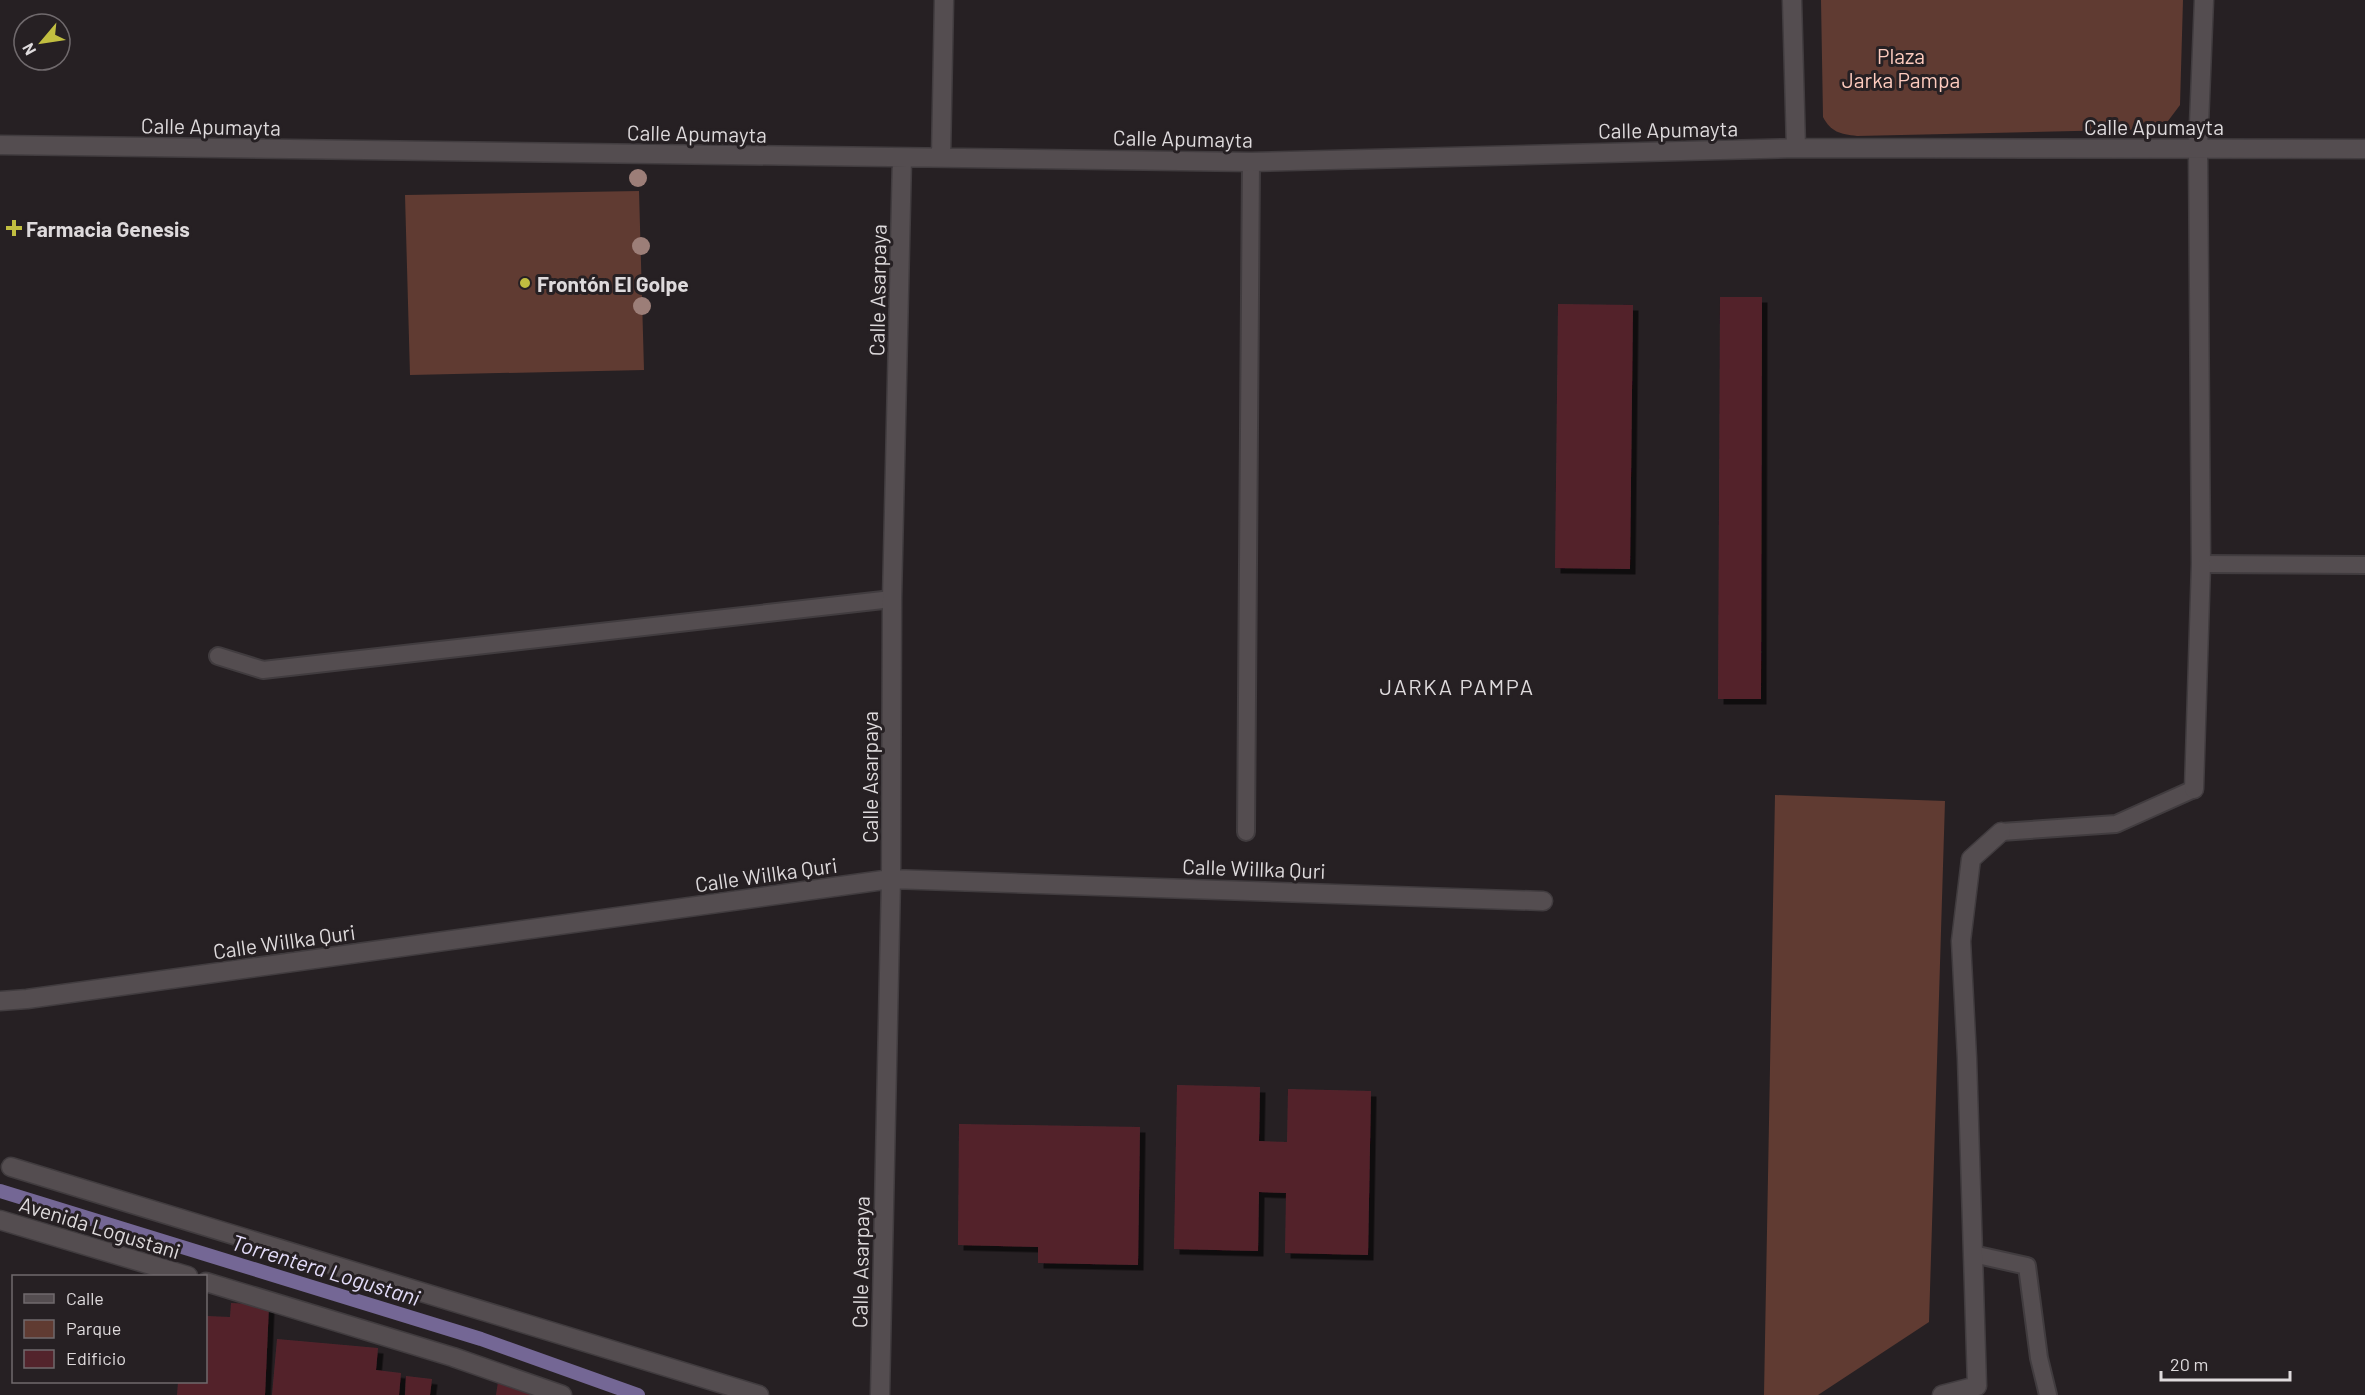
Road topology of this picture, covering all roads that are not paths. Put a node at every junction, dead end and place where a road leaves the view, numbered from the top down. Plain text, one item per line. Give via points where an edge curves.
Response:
1 (944, 0) edge
2 (1792, 0) edge
3 (2204, 0) edge
4 (0, 145) edge
5 (1796, 148) junction
6 (2198, 149) junction
7 (2365, 149) edge
8 (941, 157) junction
9 (902, 158) junction
10 (1251, 162) junction
11 (2201, 564) junction
12 (2365, 565) edge
13 (892, 599) junction
14 (218, 656) dead end
15 (2194, 789) joint
16 (2001, 831) joint
17 (1246, 832) dead end
18 (891, 879) junction
19 (1543, 901) dead end
20 (0, 1001) edge
21 (11, 1167) dead end
22 (0, 1220) edge
23 (1973, 1254) junction
24 (185, 1275) edge
25 (207, 1282) edge
26 (562, 1395) edge
27 (759, 1395) edge
28 (880, 1395) edge
29 (1942, 1395) edge
30 (2048, 1395) edge

1 - 8 street
2 - 5 street
3 - 6 street
4 - 9 street, Calle Apumayta
5 - 6 street, Calle Apumayta
5 - 10 street, Calle Apumayta
6 - 7 street, Calle Apumayta
6 - 11 street
8 - 9 street, Calle Apumayta
8 - 10 street, Calle Apumayta
9 - 13 street, Calle Asarpaya
10 - 17 lane
11 - 12 lane
11 - 15 street
13 - 14 lane via 263,670
13 - 18 street, Calle Asarpaya
15 - 16 lane via 2116,824
16 - 23 street via 1971,859 1961,941
18 - 19 street, Calle Willka Quri
18 - 20 street, Calle Willka Quri
18 - 28 street, Calle Asarpaya
21 - 27 street
22 - 24 street, Avenida Logustani
23 - 29 street via 1977,1386
23 - 30 lane via 2027,1266
25 - 26 street via 453,1357

